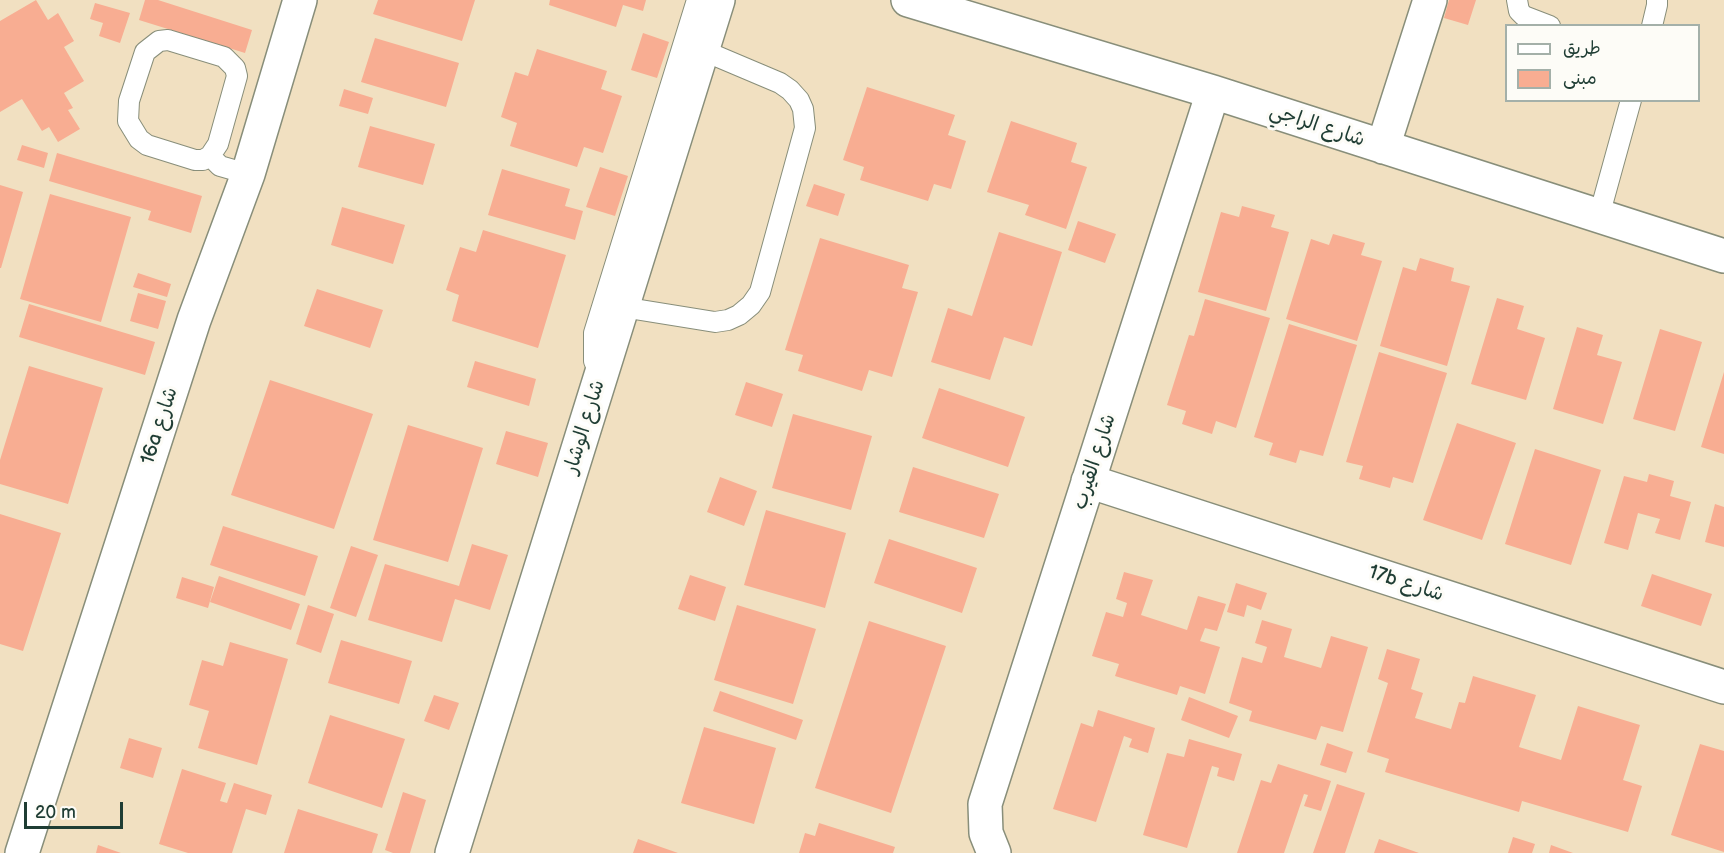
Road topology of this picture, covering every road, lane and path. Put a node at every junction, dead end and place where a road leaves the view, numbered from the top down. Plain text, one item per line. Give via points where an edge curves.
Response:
1 (300, 0) edge
2 (697, 0) edge
3 (718, 0) edge
4 (908, 0) edge
5 (1430, 0) edge
6 (1517, 0) edge
7 (1657, 0) edge
8 (1545, 24) edge
9 (1652, 24) edge
10 (702, 50) junction
11 (1213, 92) junction
12 (1630, 102) edge
13 (1383, 147) junction
14 (210, 156) junction
15 (248, 174) junction
16 (1599, 216) junction
17 (1724, 256) edge
18 (622, 307) junction
19 (601, 378) junction
20 (1088, 482) junction
21 (1724, 687) edge
22 (990, 843) edge
23 (22, 853) edge
24 (452, 853) edge

1 - 15 street, 16a شارع
2 - 19 lane via 594,333 594,361
3 - 10 street, شارع الوشار
4 - 11 street, شارع الراجي
5 - 13 street
6 - 8 lane via 1524,16
7 - 9 lane
10 - 18 street, شارع الوشار
10 - 18 lane via 780,83 803,109 805,128 760,292 739,315 715,322
11 - 13 street, شارع الراجي
11 - 20 street, شارع القيرب
12 - 16 lane
13 - 16 street, شارع الراجي
14 - 14 lane via 218,144 236,68 224,57 168,40 159,41 145,52 129,102 128,122 147,146 195,160
14 - 15 lane via 220,166
15 - 23 street, 16a شارع via 195,320
16 - 17 street, شارع الراجي
18 - 19 street, شارع الوشار
19 - 24 street, شارع الوشار
20 - 21 street, 17b شارع
20 - 22 street, شارع القيرب via 985,804

